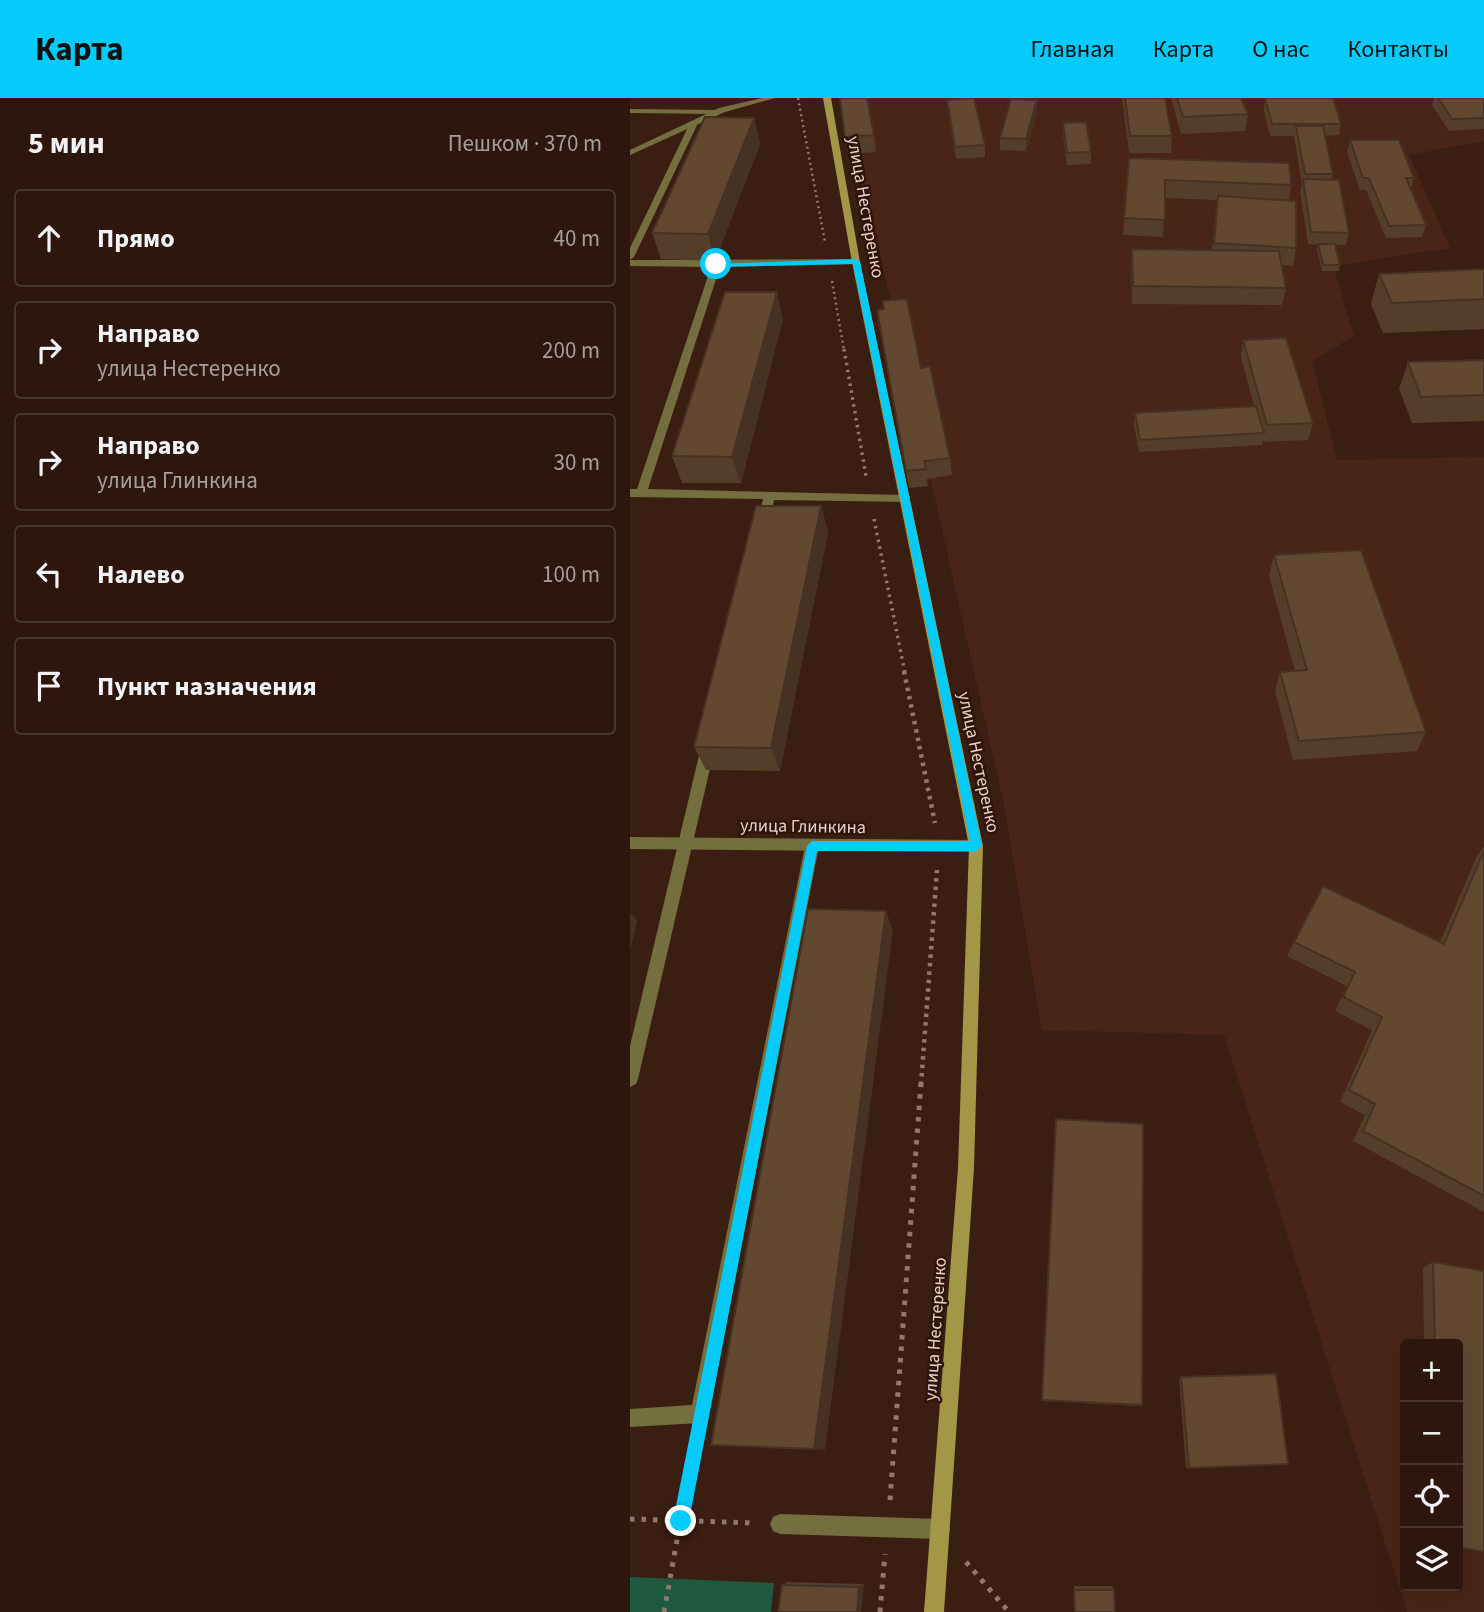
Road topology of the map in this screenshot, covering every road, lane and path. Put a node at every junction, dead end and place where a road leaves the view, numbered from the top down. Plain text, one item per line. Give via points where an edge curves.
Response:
1 (771, 98) edge
2 (827, 98) edge
3 (630, 111) edge
4 (716, 112) junction
5 (694, 123) junction
6 (630, 153) edge
7 (630, 257) edge
8 (856, 262) junction
9 (630, 263) edge
10 (716, 264) junction
11 (635, 493) edge
12 (769, 496) junction
13 (906, 499) junction
14 (760, 536) edge
15 (711, 735) edge
16 (630, 843) edge
17 (687, 843) junction
18 (812, 846) junction
19 (976, 846) junction
20 (630, 1079) edge
21 (700, 1414) junction
22 (630, 1418) edge
23 (630, 1519) edge
24 (681, 1521) junction
25 (780, 1524) joint
26 (940, 1529) junction
27 (664, 1612) edge
28 (934, 1612) edge
29 (1009, 1612) edge

1 - 4 street
2 - 8 street, улица Нестеренко
3 - 4 street
4 - 5 street
5 - 6 street
5 - 7 street
8 - 10 street
8 - 13 street, улица Нестеренко
9 - 10 street
10 - 11 street
11 - 12 street
12 - 13 street
12 - 14 street
13 - 19 street, улица Нестеренко
15 - 17 street
16 - 17 street, улица Глинкина
17 - 18 street, улица Глинкина
17 - 20 street
18 - 19 street, улица Глинкина
18 - 21 street
19 - 26 street, улица Нестеренко via 966,1168
21 - 22 street
21 - 24 path
23 - 24 path
24 - 25 path
24 - 27 path
25 - 26 street
26 - 28 street, улица Нестеренко
26 - 29 path

